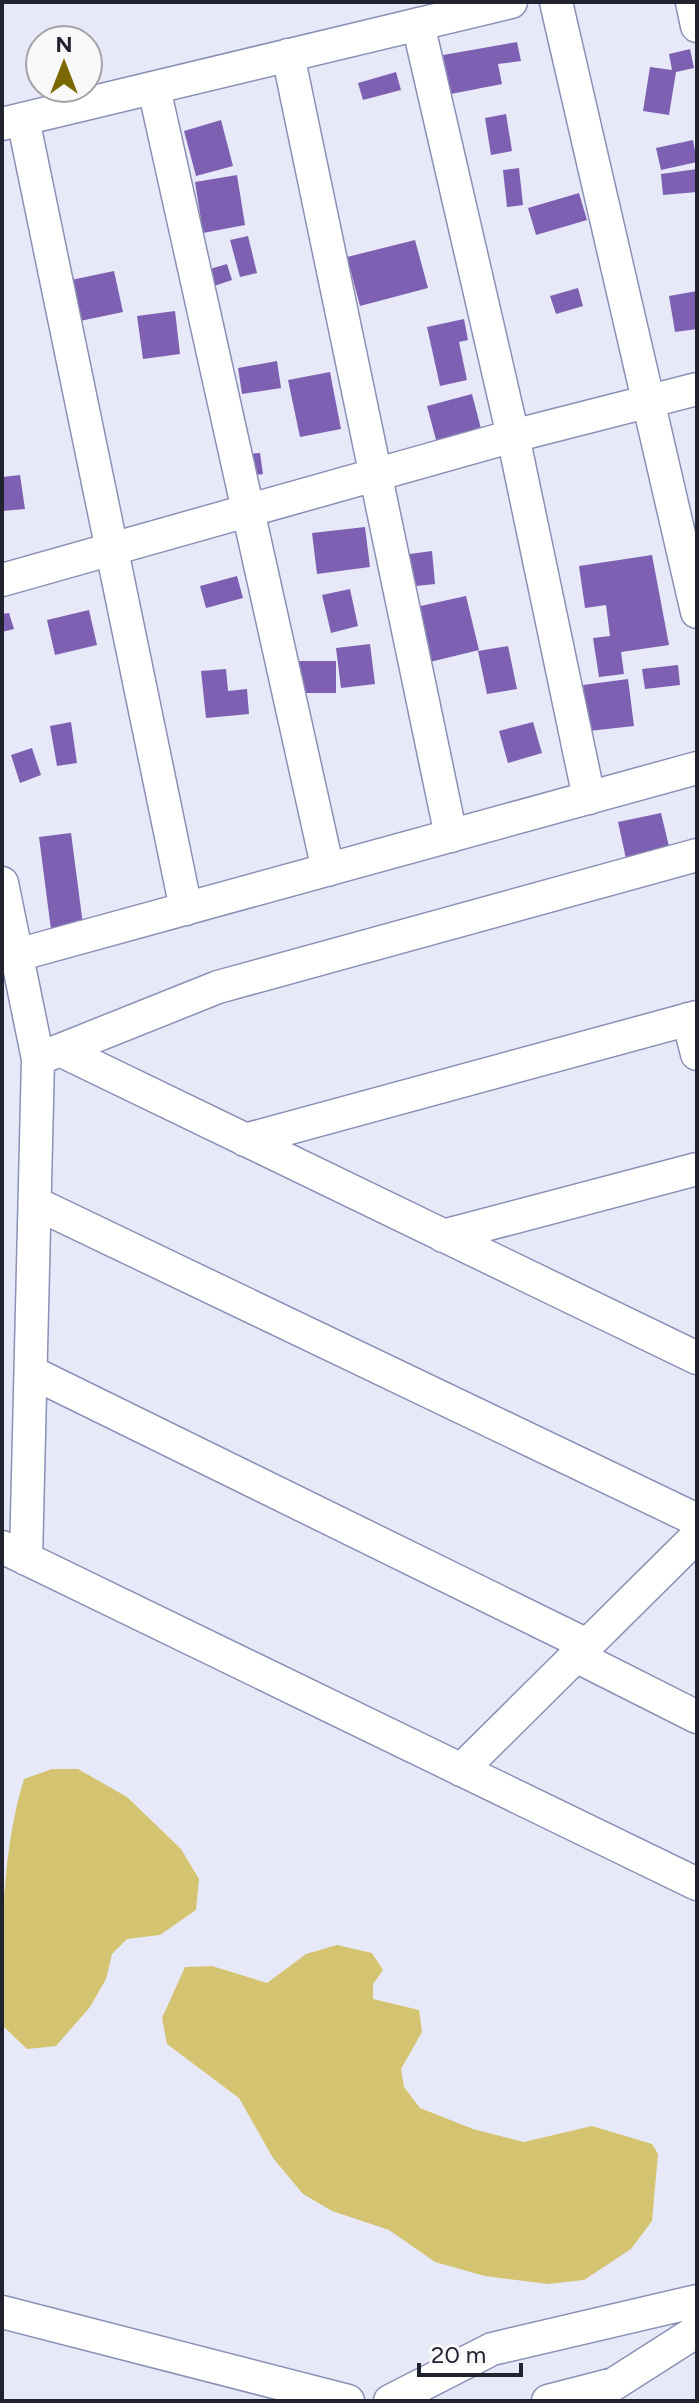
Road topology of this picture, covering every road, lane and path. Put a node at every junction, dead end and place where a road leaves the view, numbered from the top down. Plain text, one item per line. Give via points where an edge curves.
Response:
1 (556, 2) edge
2 (692, 2) edge
3 (495, 4) edge
4 (418, 24) junction
5 (697, 26) edge
6 (288, 55) junction
7 (154, 88) junction
8 (12, 122) edge
9 (697, 389) edge
10 (647, 402) junction
11 (513, 436) junction
12 (377, 475) junction
13 (246, 511) junction
14 (110, 550) junction
15 (2, 580) edge
16 (697, 612) edge
17 (697, 768) edge
18 (589, 798) junction
19 (451, 836) junction
20 (697, 855) edge
21 (328, 870) junction
22 (4, 901) edge
23 (186, 909) junction
24 (17, 955) junction
25 (692, 1018) edge
26 (697, 1054) edge
27 (49, 1055) junction
28 (245, 1140) junction
29 (697, 1169) edge
30 (35, 1203) junction
31 (443, 1236) junction
32 (697, 1331) edge
33 (659, 1340) junction
34 (697, 1358) edge
35 (31, 1372) junction
36 (29, 1470) junction
37 (2, 1511) edge
38 (697, 1520) edge
39 (691, 1552) edge
40 (14, 1553) edge
41 (582, 1650) junction
42 (697, 1717) edge
43 (461, 1770) junction
44 (697, 1884) edge
45 (697, 2301) edge
46 (2, 2312) edge
47 (697, 2331) edge
48 (348, 2401) edge
49 (390, 2401) edge
50 (548, 2401) edge

1 - 10 street
2 - 5 street
3 - 4 street
4 - 6 street
4 - 11 street
6 - 7 street
6 - 12 street
7 - 8 street
7 - 13 street
8 - 14 street
9 - 10 street
10 - 11 street
10 - 16 street
11 - 12 street
11 - 18 street
12 - 13 street
12 - 19 street
13 - 14 street
13 - 21 street
14 - 15 street
14 - 23 street
17 - 18 street
18 - 19 street
19 - 21 street
20 - 27 street via 218,987
21 - 23 street
22 - 24 street
23 - 24 street
24 - 27 street
25 - 26 street
25 - 28 street
27 - 28 street
27 - 30 street
28 - 31 street
29 - 31 street
30 - 35 street
30 - 38 street
31 - 33 street
32 - 33 street
33 - 34 street
35 - 36 street
35 - 41 street
36 - 37 street
36 - 40 street
39 - 41 street
40 - 43 street
41 - 42 street
41 - 43 street
43 - 44 street
45 - 49 street via 492,2349
46 - 48 street
47 - 50 street via 614,2384

